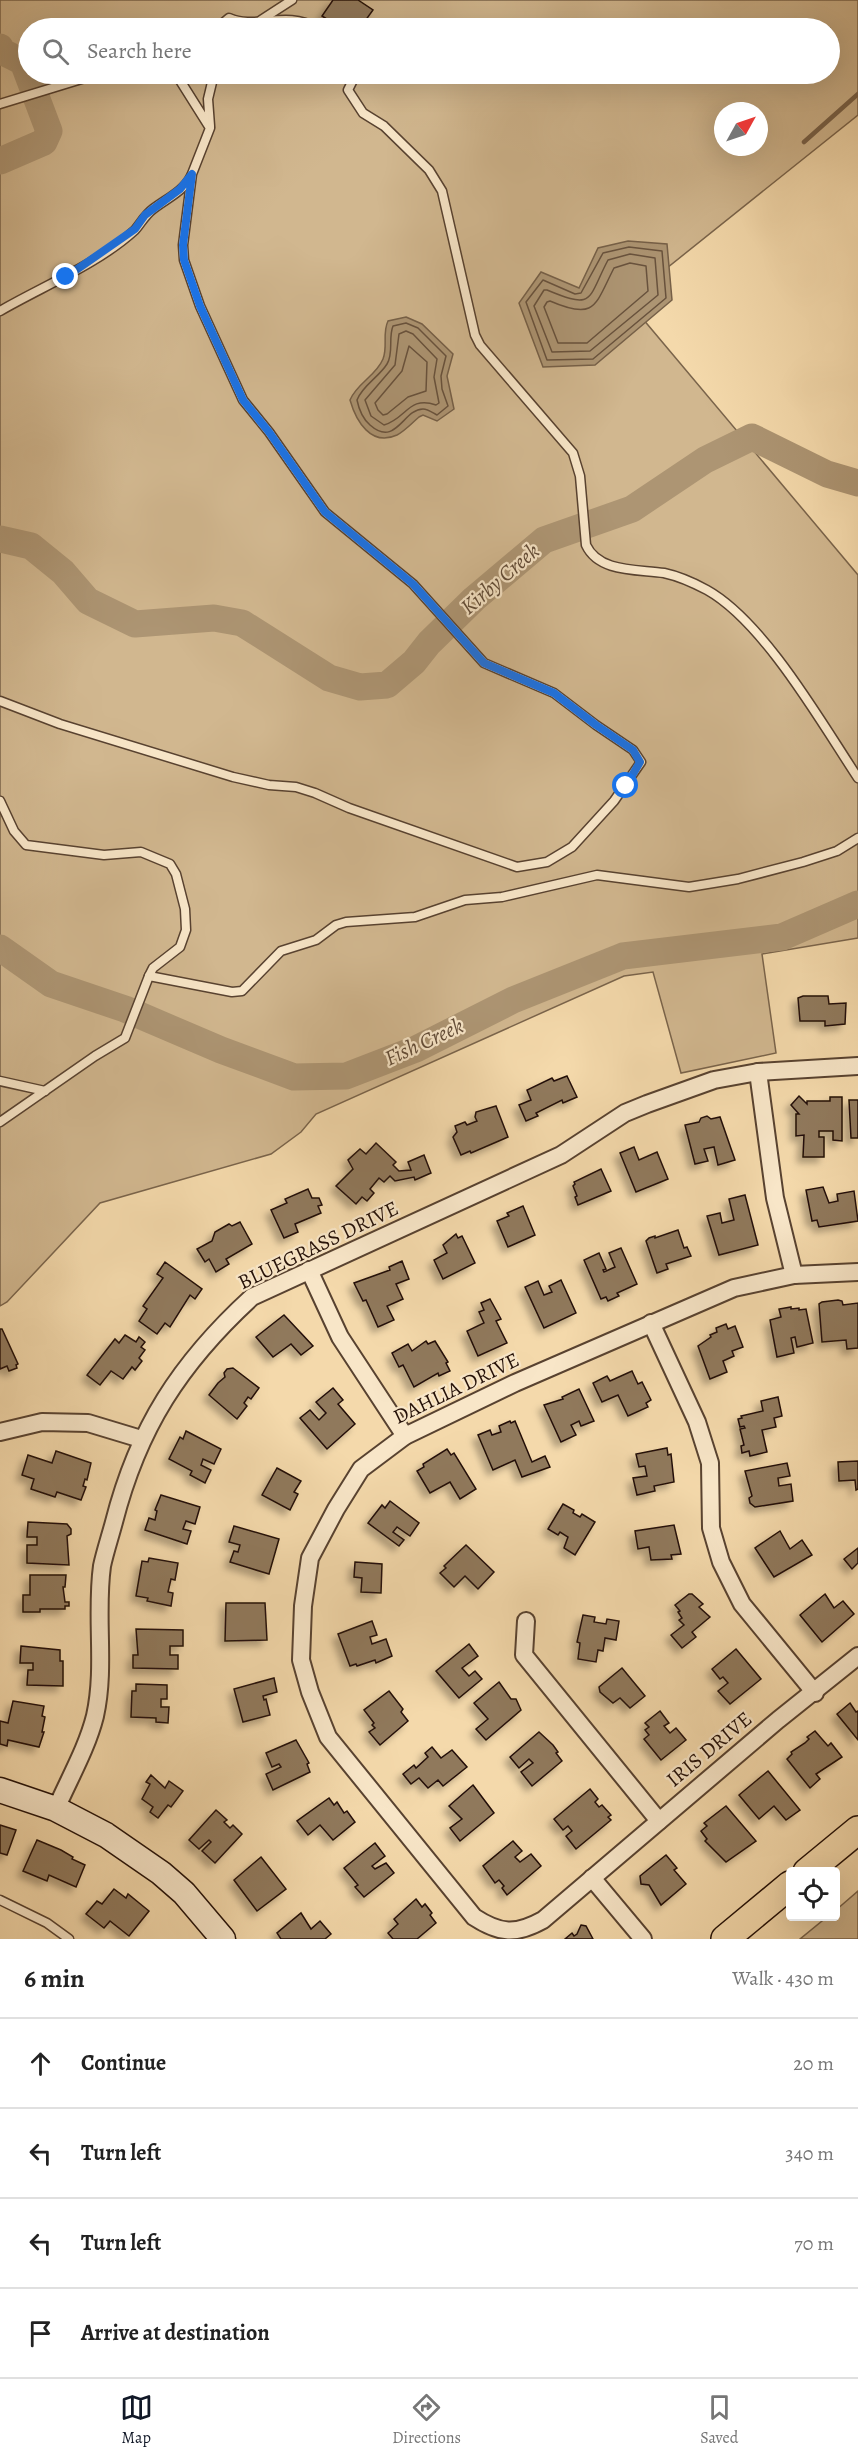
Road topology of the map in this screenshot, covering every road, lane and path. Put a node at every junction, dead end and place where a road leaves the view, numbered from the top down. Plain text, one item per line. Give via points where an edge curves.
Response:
1 (292, 0) edge
2 (264, 18) edge
3 (69, 84) edge
4 (182, 84) edge
5 (212, 84) edge
6 (351, 84) edge
7 (0, 104) edge
8 (210, 128) junction
9 (192, 174) junction
10 (0, 311) edge
11 (0, 701) edge
12 (858, 778) edge
13 (0, 801) edge
14 (858, 838) edge
15 (147, 979) junction
16 (858, 1066) edge
17 (758, 1072) junction
18 (0, 1081) edge
19 (45, 1091) junction
20 (0, 1122) edge
21 (309, 1270) junction
22 (858, 1272) edge
23 (794, 1275) junction
24 (651, 1323) junction
25 (0, 1432) edge
26 (405, 1436) junction
27 (141, 1439) junction
28 (526, 1622) dead end
29 (858, 1656) edge
30 (814, 1692) junction
31 (0, 1790) edge
32 (56, 1809) junction
33 (659, 1821) junction
34 (858, 1830) edge
35 (813, 1867) edge
36 (592, 1878) junction
37 (786, 1889) edge
38 (0, 1900) edge
39 (69, 1939) edge
40 (223, 1939) edge
41 (643, 1939) edge
42 (725, 1939) edge

1 - 2 lane
3 - 7 lane
4 - 8 lane
5 - 8 lane via 208,99
6 - 12 lane via 351,98 363,113 384,126 429,170 442,191 475,335 573,453 580,476 590,554 603,563 633,571 685,579 726,601 781,664
8 - 9 lane
9 - 10 lane via 180,189 145,215 135,229 107,249 66,277
9 - 11 lane via 183,245 184,260 200,306 237,389 325,512 392,565 484,663 554,693 633,750 640,758 639,767 572,848 548,861 517,867 305,790 232,777 60,724
13 - 15 lane via 14,831 26,845 104,855 141,852 170,864 185,909 186,930 180,947 153,968
14 - 15 lane via 837,851 738,879 689,887 597,875 502,897 465,900 415,916 346,922 316,940 281,951 242,991
15 - 19 lane via 125,1038
16 - 17 street, BLUEGRASS DRIVE
17 - 21 street, BLUEGRASS DRIVE via 714,1080 625,1113 561,1155
17 - 23 street via 776,1198
18 - 19 lane
19 - 20 lane
21 - 26 street via 340,1337
21 - 27 street, BLUEGRASS DRIVE via 252,1297 224,1322 168,1391
22 - 23 street, DAHLIA DRIVE
23 - 24 street, DAHLIA DRIVE via 734,1288
24 - 26 street, DAHLIA DRIVE
24 - 30 street via 697,1422 710,1463 711,1528 721,1562 742,1604
25 - 27 street via 42,1422 88,1423
26 - 36 street, DAHLIA DRIVE via 361,1469 310,1558 301,1660 328,1737 474,1917 491,1928 523,1931 543,1920
27 - 32 street, BLUEGRASS DRIVE via 120,1497 103,1565 94,1717
28 - 33 street via 524,1655
29 - 30 street, IRIS DRIVE
30 - 33 street, IRIS DRIVE
31 - 32 street
32 - 40 street via 106,1835 161,1873 184,1893
33 - 36 street, IRIS DRIVE
34 - 35 main road
36 - 41 street
37 - 42 main road
38 - 39 lane via 47,1923

